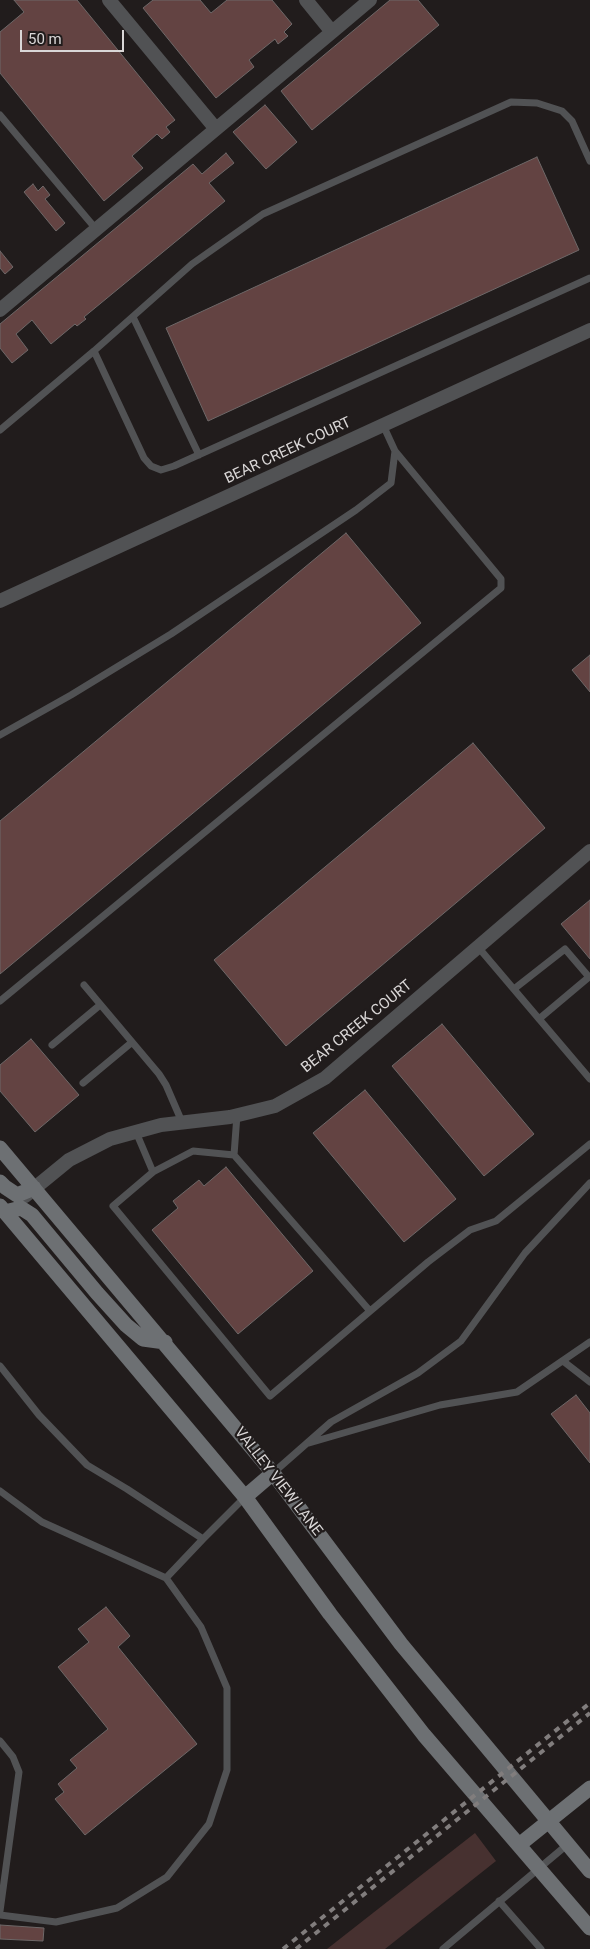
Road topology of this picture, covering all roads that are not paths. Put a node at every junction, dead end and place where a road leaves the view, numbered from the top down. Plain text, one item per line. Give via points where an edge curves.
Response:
1 (110, 0) edge
2 (306, 0) edge
3 (370, 0) edge
4 (332, 32) junction
5 (0, 115) edge
6 (216, 130) junction
7 (590, 161) edge
8 (96, 229) junction
9 (590, 278) edge
10 (0, 310) edge
11 (132, 317) junction
12 (590, 330) edge
13 (94, 351) junction
14 (383, 425) junction
15 (0, 430) edge
16 (395, 451) junction
17 (200, 455) junction
18 (0, 601) edge
19 (0, 735) edge
20 (590, 851) edge
21 (478, 947) junction
22 (84, 985) dead end
23 (514, 990) junction
24 (0, 1001) edge
25 (100, 1005) junction
26 (539, 1019) junction
27 (132, 1043) junction
28 (52, 1045) dead end
29 (590, 1079) edge
30 (83, 1083) dead end
31 (237, 1115) junction
32 (182, 1122) junction
33 (136, 1131) junction
34 (590, 1144) edge
35 (0, 1148) edge
36 (234, 1155) junction
37 (153, 1172) junction
38 (0, 1182) edge
39 (590, 1183) edge
40 (34, 1188) junction
41 (2, 1211) edge
42 (370, 1311) junction
43 (165, 1342) junction
44 (590, 1342) edge
45 (563, 1361) junction
46 (1, 1370) edge
47 (590, 1382) edge
48 (304, 1444) junction
49 (273, 1473) junction
50 (0, 1491) edge
51 (245, 1497) junction
52 (203, 1539) junction
53 (166, 1578) junction
54 (0, 1741) edge
55 (590, 1788) edge
56 (548, 1822) junction
57 (568, 1844) junction
58 (519, 1845) junction
59 (539, 1868) junction
60 (590, 1870) edge
61 (499, 1901) junction
62 (0, 1913) edge
63 (590, 1928) edge
64 (446, 1948) edge
65 (540, 1949) edge

1 - 6 street
2 - 4 street
3 - 4 street
4 - 6 street
5 - 8 lane
6 - 8 street
7 - 11 lane via 572,120 562,111 537,103 511,102 263,214 192,264
8 - 10 street
9 - 17 lane
11 - 13 lane
11 - 17 lane
12 - 14 street, BEAR CREEK COURT
13 - 15 lane
13 - 17 lane via 144,458 151,466 161,470
14 - 16 lane
14 - 18 street, BEAR CREEK COURT
16 - 19 lane via 391,483 356,510 170,634
16 - 24 lane via 501,579 501,588
20 - 21 street, BEAR CREEK COURT
21 - 23 lane
21 - 31 street, BEAR CREEK COURT via 326,1078 275,1106
22 - 25 lane
23 - 26 lane
23 - 26 lane via 565,949 589,977
25 - 27 lane
25 - 28 lane
26 - 29 lane
27 - 30 lane
27 - 32 lane via 166,1085
31 - 32 street, BEAR CREEK COURT
31 - 36 lane
32 - 33 street, BEAR CREEK COURT
33 - 37 lane
33 - 40 street, BEAR CREEK COURT via 110,1139 69,1160
34 - 42 lane via 496,1221 470,1230
35 - 40 main road, VALLEY VIEW LANE
36 - 37 lane via 193,1151
36 - 42 lane
37 - 42 lane via 113,1206 270,1396
38 - 40 main road via 17,1195
39 - 48 lane via 525,1253 461,1340 418,1372 331,1422
40 - 41 street, BEAR CREEK COURT
40 - 43 main road, VALLEY VIEW LANE
41 - 43 main road via 21,1208 32,1215 126,1325 143,1339
41 - 51 main road
43 - 49 main road, VALLEY VIEW LANE
44 - 45 lane
45 - 47 lane
45 - 48 lane via 517,1392 440,1404
46 - 52 lane via 39,1416 87,1465
48 - 49 lane
49 - 51 main road
49 - 56 main road, VALLEY VIEW LANE via 401,1644
50 - 53 lane via 42,1522
51 - 52 lane
51 - 58 main road via 391,1694
52 - 53 lane
53 - 62 lane via 201,1627 226,1688 228,1770 209,1824 166,1877 117,1908 56,1922
54 - 62 lane via 13,1757 19,1772
55 - 56 main road
56 - 57 main road, VALLEY VIEW LANE
56 - 58 main road
57 - 59 lane
57 - 60 main road, VALLEY VIEW LANE
58 - 59 main road
59 - 61 lane
59 - 63 main road
61 - 64 lane
61 - 65 lane

